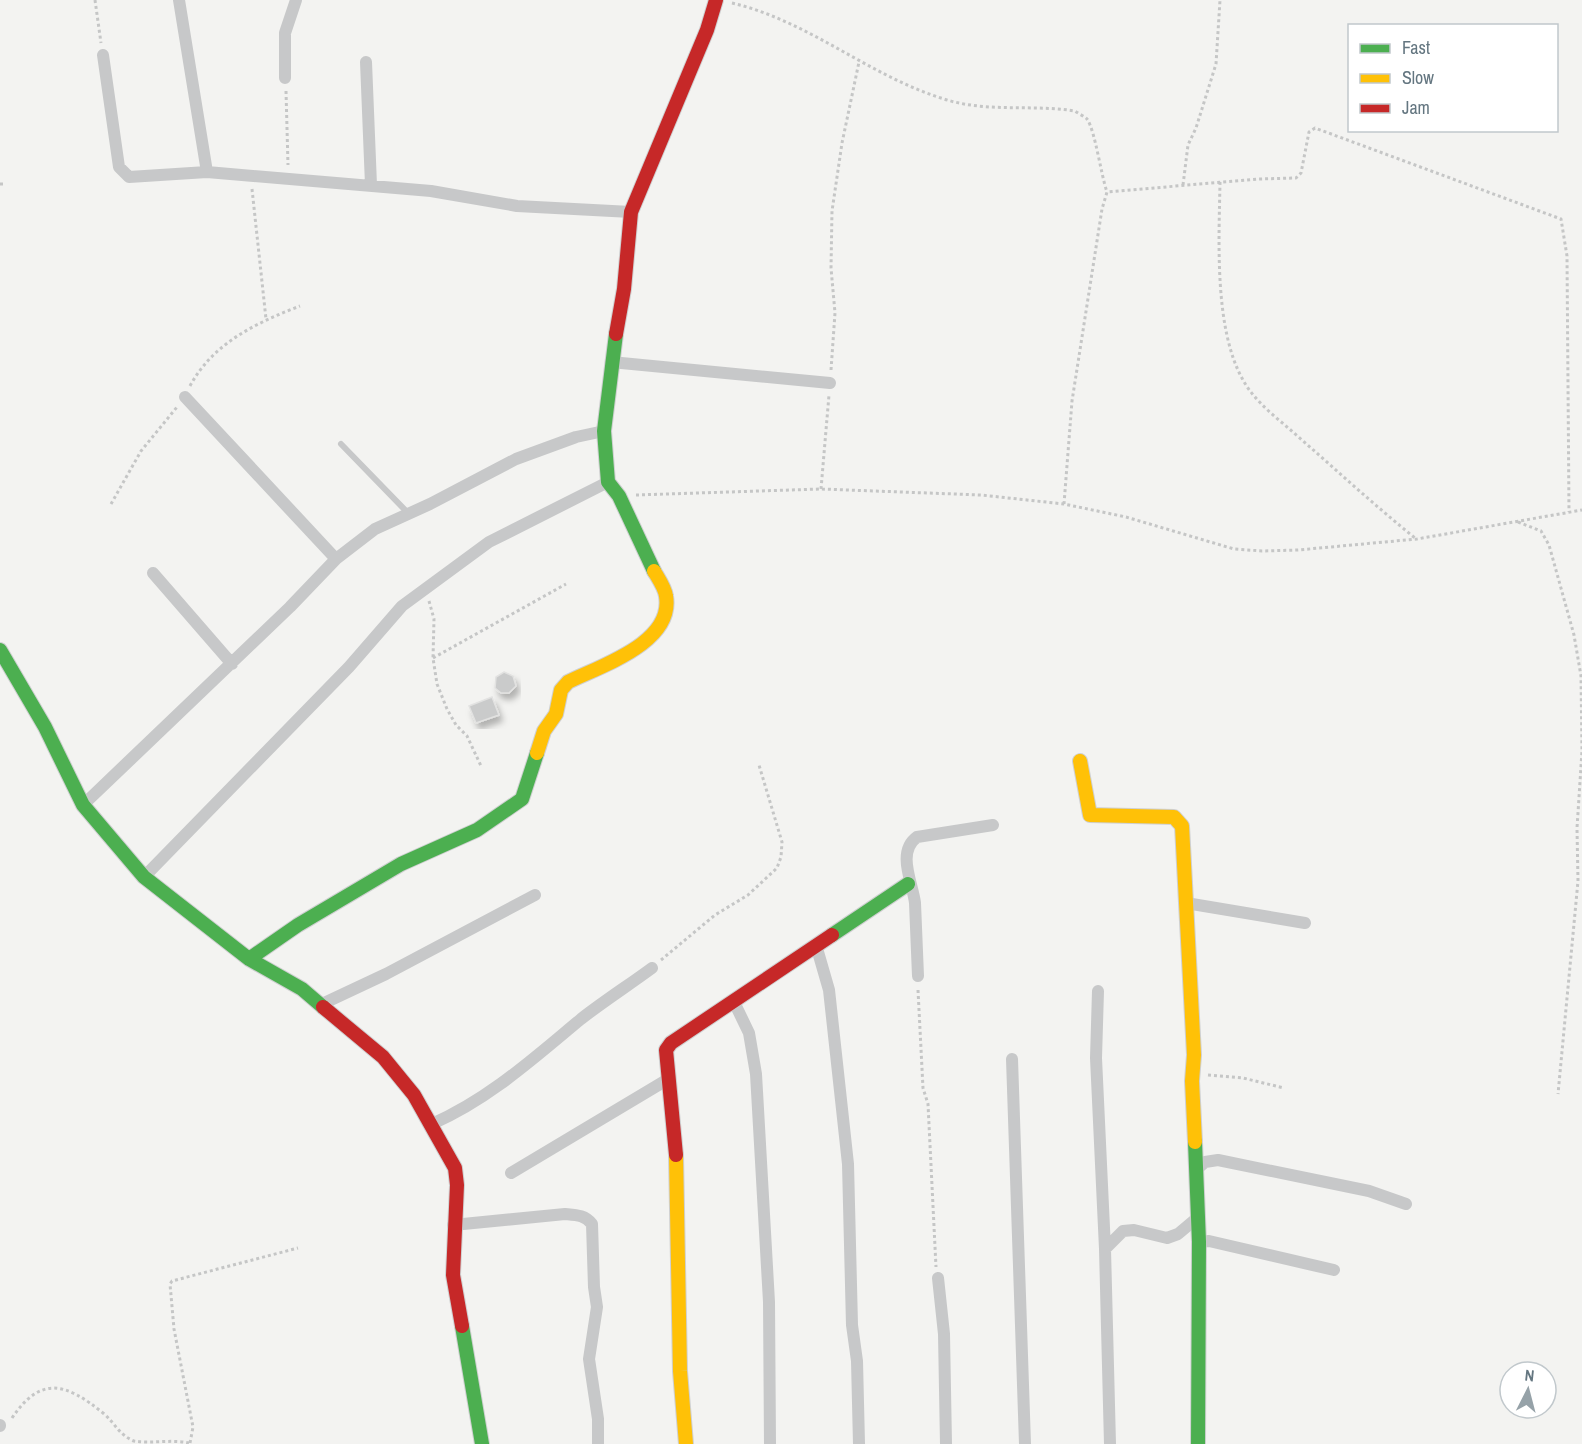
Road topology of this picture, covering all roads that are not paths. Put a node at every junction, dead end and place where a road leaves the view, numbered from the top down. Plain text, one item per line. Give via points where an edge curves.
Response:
1 (179, 0) edge
2 (296, 0) edge
3 (722, 1) edge
4 (103, 55) road end
5 (366, 62) dead end
6 (285, 78) road end
7 (207, 172) junction
8 (371, 185) junction
9 (631, 212) junction
10 (611, 362) junction
11 (830, 383) road end
12 (185, 397) dead end
13 (604, 431) junction
14 (341, 444) dead end
15 (608, 482) junction
16 (408, 513) junction
17 (336, 559) junction
18 (153, 573) dead end
19 (0, 650) edge
20 (232, 664) junction
21 (1080, 761) dead end
22 (83, 805) junction
23 (993, 825) dead end
24 (144, 877) junction
25 (908, 884) junction
26 (535, 895) dead end
27 (1186, 903) junction
28 (1305, 923) dead end
29 (816, 945) junction
30 (249, 959) junction
31 (652, 968) road end
32 (918, 976) road end
33 (1098, 991) dead end
34 (735, 1004) junction
35 (320, 1005) junction
36 (1012, 1059) dead end
37 (670, 1078) junction
38 (432, 1125) junction
39 (1196, 1170) junction
40 (511, 1173) dead end
41 (1406, 1204) dead end
42 (1197, 1218) junction
43 (453, 1225) junction
44 (1199, 1242) junction
45 (1105, 1250) junction
46 (1334, 1270) dead end
47 (938, 1278) road end
48 (482, 1444) edge
49 (598, 1444) edge
50 (686, 1444) edge
51 (770, 1444) edge
52 (859, 1444) edge
53 (946, 1444) edge
54 (1026, 1444) edge
55 (1110, 1444) edge
56 (1198, 1444) edge

1 - 7 street
2 - 6 street via 285,33
3 - 9 street
4 - 7 street via 122,172 129,177
5 - 8 street
7 - 8 street
8 - 9 street via 517,206
9 - 10 street via 624,289
10 - 11 street
10 - 13 street
12 - 17 street
13 - 15 street
13 - 16 street via 544,447
14 - 16 lane
15 - 24 street via 489,542 402,606 317,700
15 - 30 street via 619,496 666,595 666,613 658,629 645,642 568,682 561,690 556,714 544,730 522,799 513,807 477,830 401,864
16 - 17 street via 375,529
17 - 20 street
18 - 20 street
19 - 22 street via 45,727
20 - 22 street
21 - 27 street via 1090,815 1174,817 1180,821
22 - 24 street
23 - 25 street via 917,837 908,848
24 - 30 street
25 - 29 street
25 - 32 street via 914,892
26 - 35 street
27 - 28 street
27 - 39 street
29 - 34 street
29 - 52 street via 829,990 848,1164
30 - 35 street via 302,989
31 - 38 street via 505,1082
33 - 45 street via 1096,1058
34 - 37 street via 670,1043 665,1058
34 - 51 street via 749,1033 756,1074 769,1302
35 - 38 street via 383,1057
36 - 54 street
37 - 40 street
37 - 50 street
38 - 43 street via 455,1168
39 - 41 street via 1204,1162 1235,1163 1369,1191
39 - 42 street
42 - 44 street
42 - 45 street via 1167,1238 1123,1231
43 - 48 street via 453,1275
43 - 49 street via 565,1214 580,1215 592,1224 597,1307 589,1359
44 - 46 street via 1209,1241
44 - 56 street
45 - 55 street
47 - 53 street via 944,1334

